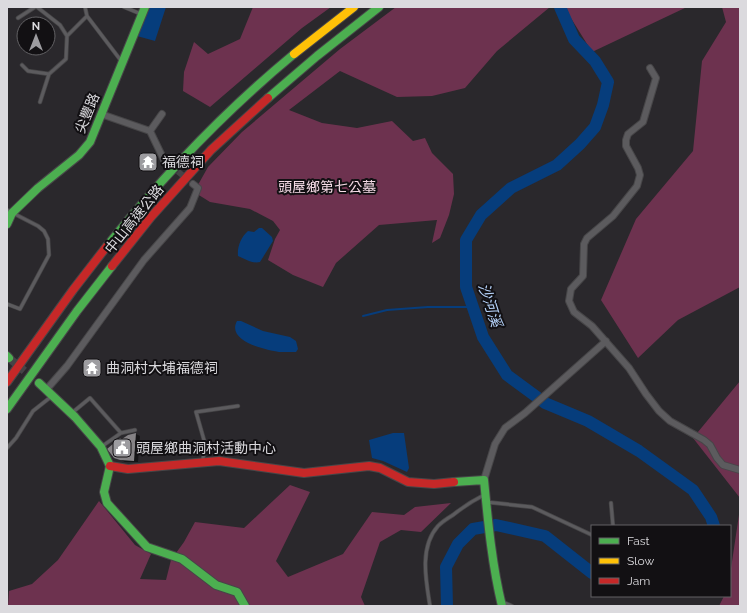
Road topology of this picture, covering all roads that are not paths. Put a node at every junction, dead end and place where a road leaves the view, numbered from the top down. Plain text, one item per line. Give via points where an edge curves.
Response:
1 (36, 7) edge
2 (85, 7) edge
3 (124, 7) edge
4 (354, 7) edge
5 (379, 7) edge
6 (143, 10) edge
7 (21, 16) edge
8 (87, 16) junction
9 (67, 36) junction
10 (122, 62) junction
11 (22, 65) dead end
12 (650, 68) dead end
13 (49, 74) junction
14 (40, 102) dead end
15 (101, 114) junction
16 (162, 114) dead end
17 (150, 131) junction
18 (164, 160) tunnel mouth
19 (193, 184) dead end
20 (10, 212) edge
21 (7, 224) edge
22 (7, 304) edge
23 (606, 341) junction
24 (7, 382) edge
25 (39, 383) tunnel mouth
26 (49, 393) junction
27 (238, 406) dead end
28 (7, 409) edge
29 (71, 414) junction
30 (135, 430) dead end
31 (122, 433) junction
32 (101, 447) junction
33 (7, 448) edge
34 (202, 462) junction
35 (110, 466) junction
36 (740, 470) edge
37 (484, 480) junction
38 (486, 501) junction
39 (611, 503) dead end
40 (613, 525) edge
41 (591, 535) edge
42 (502, 604) edge
43 (245, 606) edge
44 (430, 606) edge
45 (512, 606) edge

1 - 7 lane
1 - 9 lane via 60,25
2 - 8 lane
3 - 6 lane
4 - 24 main road, 中山高速公路 via 282,64 189,152 132,215 93,264
5 - 28 main road, 中山高速公路 via 293,76 205,156 110,268
6 - 10 main road, 尖豐路
8 - 9 lane
8 - 10 lane
9 - 13 lane via 66,59
10 - 15 main road, 尖豐路
11 - 13 lane via 28,71
12 - 23 street via 656,78 643,122 628,134 626,140 626,146 640,175 637,186 614,216 587,238 584,244 583,276 574,284 569,295 574,312
13 - 14 lane
15 - 17 street
15 - 20 main road, 尖豐路 via 90,142 79,155
16 - 17 street
17 - 18 street
19 - 26 street via 198,188 190,208 144,260
20 - 21 main road, 尖豐路
20 - 22 lane via 44,231 48,240 49,255 20,309
23 - 36 street via 670,421 710,445 723,465
23 - 37 street via 505,428 495,444
25 - 26 main road
26 - 29 main road
26 - 33 lane
27 - 34 lane via 196,412 206,447
29 - 31 lane via 90,398
29 - 32 main road
30 - 31 lane
31 - 32 lane
32 - 35 main road
34 - 35 main road via 128,469
34 - 37 main road via 304,473 369,466 380,468 408,482 434,484
35 - 43 main road via 104,492 107,503 147,547 182,559 216,585 237,592
37 - 38 main road
38 - 41 lane via 532,507
38 - 42 main road via 490,541
38 - 44 lane via 470,502 438,526 428,544 426,583
39 - 40 lane
42 - 45 lane

